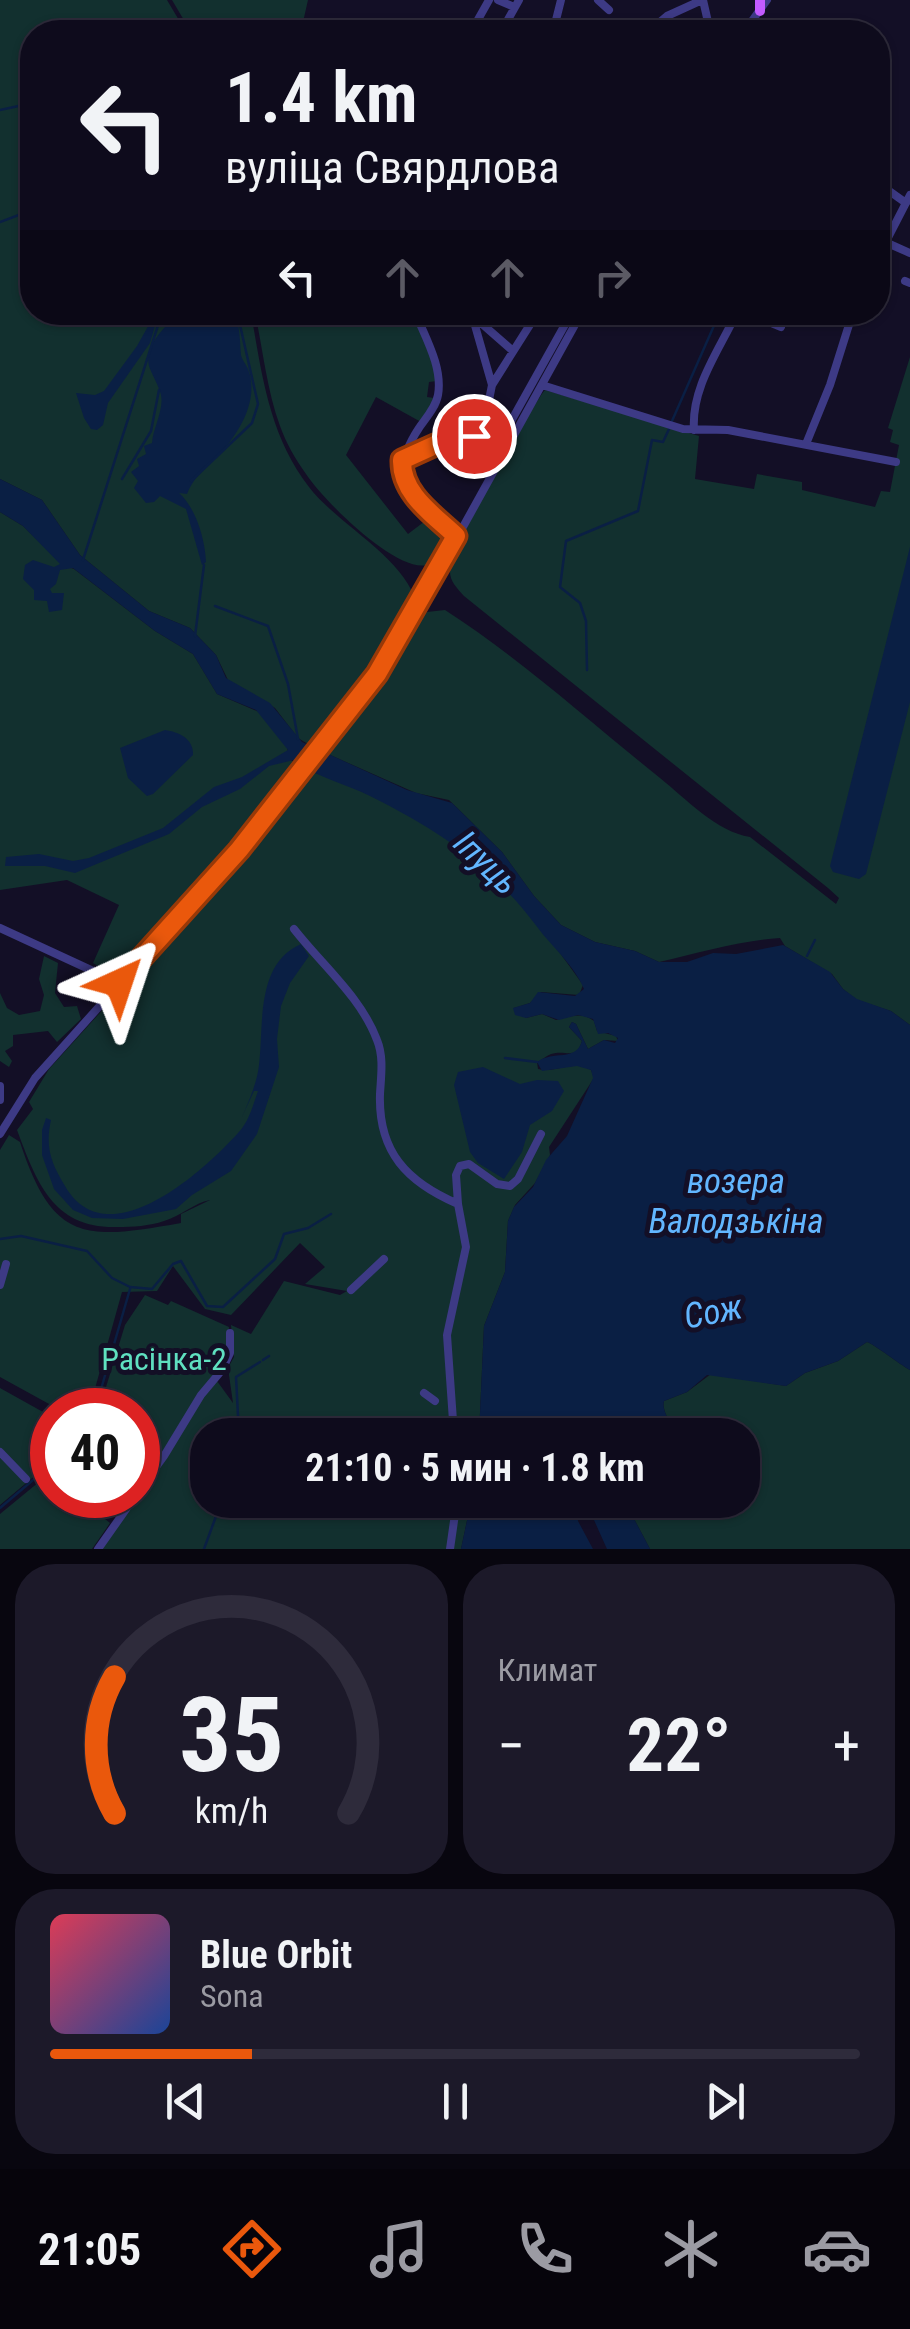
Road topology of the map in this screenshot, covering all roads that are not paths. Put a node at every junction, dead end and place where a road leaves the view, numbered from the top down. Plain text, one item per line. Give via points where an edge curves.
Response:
1 (498, 0) edge
2 (598, 0) edge
3 (703, 0) edge
4 (516, 3) edge
5 (609, 10) dead end
6 (662, 20) edge
7 (908, 199) edge
8 (890, 233) edge
9 (420, 325) edge
10 (475, 325) edge
11 (484, 325) edge
12 (530, 325) edge
13 (565, 325) edge
14 (575, 325) edge
15 (731, 325) edge
16 (776, 325) edge
17 (849, 325) edge
18 (781, 327) dead end
19 (513, 351) junction
20 (542, 384) junction
21 (492, 385) junction
22 (694, 430) junction
23 (489, 432) junction
24 (806, 444) junction
25 (402, 460) junction
26 (896, 462) dead end
27 (456, 536) junction
28 (0, 928) edge
29 (294, 929) dead end
30 (116, 981) junction
31 (1, 1087) edge
32 (0, 1100) edge
33 (3, 1121) edge
34 (0, 1134) edge
35 (541, 1134) dead end
36 (458, 1204) junction
37 (384, 1259) dead end
38 (6, 1264) dead end
39 (0, 1284) edge
40 (351, 1290) dead end
41 (230, 1332) dead end
42 (424, 1392) dead end
43 (435, 1401) dead end
44 (453, 1418) edge
45 (0, 1452) edge
46 (160, 1461) edge
47 (26, 1479) dead end
48 (120, 1518) edge
49 (454, 1518) edge
50 (98, 1549) edge
51 (450, 1549) edge

1 - 4 street
2 - 5 street
3 - 6 street
7 - 8 street
9 - 25 street via 437,368 438,400
10 - 21 street
11 - 19 street
12 - 19 street
13 - 23 street via 505,432
14 - 20 street
15 - 22 street via 704,373 692,408
16 - 18 street
17 - 24 street
19 - 21 street
20 - 22 street
20 - 27 street
21 - 23 street
22 - 24 street
23 - 25 street
24 - 26 street
25 - 27 street via 410,492
27 - 30 street via 362,695 205,889
28 - 30 street
29 - 36 street via 334,972 376,1037 380,1122 391,1151 427,1191
30 - 33 street
31 - 32 street
33 - 34 street
35 - 36 street via 510,1186 469,1164 460,1166
36 - 44 street via 466,1247 447,1335
37 - 40 street
38 - 39 street
41 - 46 street via 222,1370
42 - 43 street
45 - 47 street
48 - 50 street
49 - 51 street

